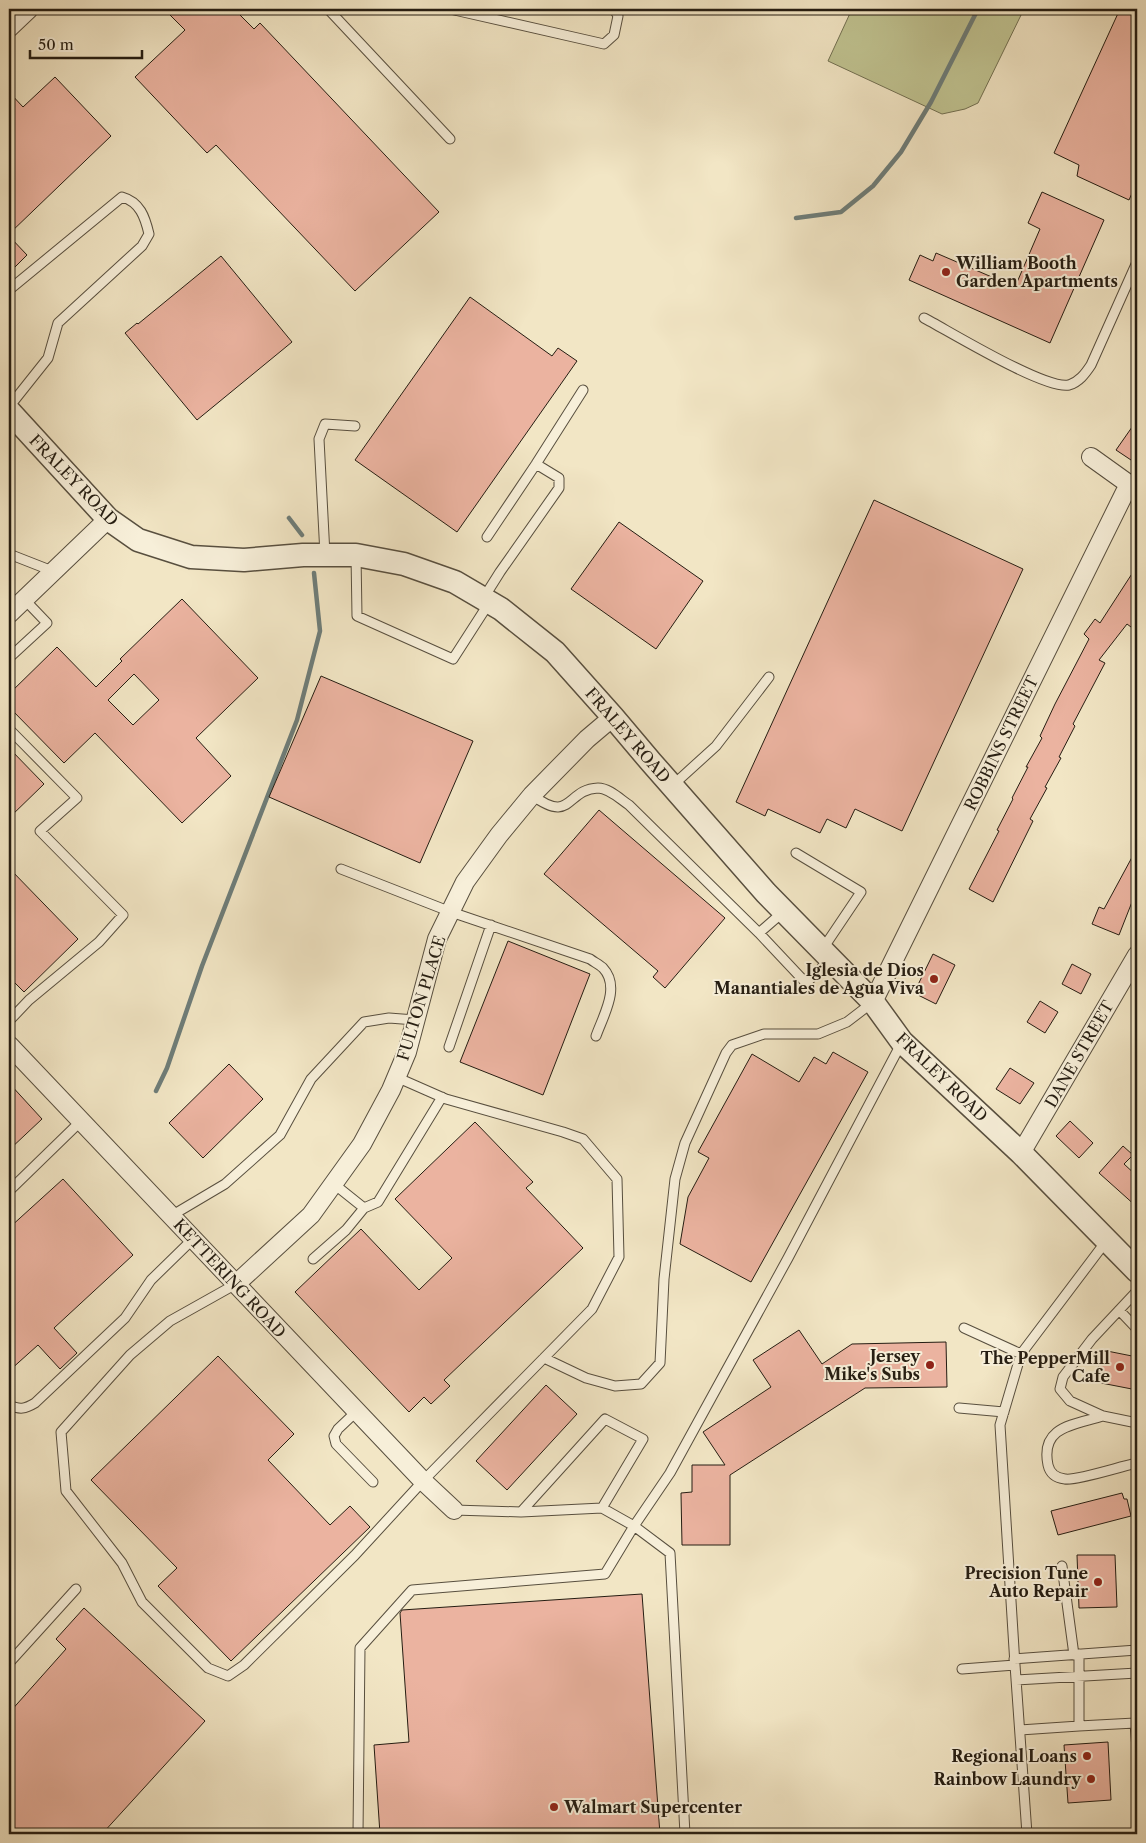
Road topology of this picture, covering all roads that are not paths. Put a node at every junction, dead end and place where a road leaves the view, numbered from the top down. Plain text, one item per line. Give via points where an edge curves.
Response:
1 (29, 9) edge
2 (328, 9) edge
3 (450, 9) edge
4 (614, 9) edge
5 (9, 28) edge
6 (450, 140) dead end
7 (1137, 262) edge
8 (9, 290) edge
9 (924, 318) dead end
10 (583, 390) dead end
11 (9, 407) edge
12 (9, 411) edge
13 (355, 426) dead end
14 (1091, 457) dead end
15 (536, 464) junction
16 (1133, 487) edge
17 (108, 519) junction
18 (487, 536) dead end
19 (9, 554) edge
20 (325, 555) junction
21 (356, 555) junction
22 (54, 572) junction
23 (24, 600) junction
24 (486, 601) junction
25 (9, 614) edge
26 (9, 658) edge
27 (769, 677) dead end
28 (614, 716) junction
29 (9, 729) edge
30 (672, 786) junction
31 (532, 795) junction
32 (796, 852) dead end
33 (341, 869) dead end
34 (783, 911) junction
35 (451, 912) junction
36 (491, 925) junction
37 (759, 933) junction
38 (827, 955) junction
39 (1137, 955) edge
40 (873, 1002) junction
41 (415, 1020) junction
42 (9, 1021) edge
43 (596, 1036) dead end
44 (902, 1042) junction
45 (449, 1047) dead end
46 (10, 1048) edge
47 (396, 1076) junction
48 (442, 1097) junction
49 (81, 1121) junction
50 (1021, 1154) junction
51 (334, 1184) junction
52 (9, 1191) edge
53 (364, 1208) junction
54 (171, 1216) junction
55 (194, 1239) junction
56 (1107, 1240) junction
57 (313, 1259) dead end
58 (1137, 1271) edge
59 (236, 1284) junction
60 (1137, 1291) edge
61 (1119, 1310) junction
62 (964, 1328) dead end
63 (1137, 1329) edge
64 (1021, 1354) junction
65 (544, 1358) junction
66 (9, 1405) edge
67 (959, 1408) dead end
68 (357, 1411) junction
69 (1004, 1412) junction
70 (1103, 1416) junction
71 (1137, 1423) edge
72 (1133, 1464) dead end
73 (373, 1482) dead end
74 (423, 1482) junction
75 (602, 1508) junction
76 (454, 1510) joint
77 (521, 1512) junction
78 (634, 1526) junction
79 (1062, 1566) dead end
80 (76, 1589) dead end
81 (1137, 1650) edge
82 (1076, 1654) junction
83 (1014, 1662) junction
84 (9, 1663) edge
85 (962, 1669) dead end
86 (1137, 1673) edge
87 (1080, 1676) junction
88 (1016, 1680) junction
89 (1079, 1726) junction
90 (1020, 1730) junction
91 (1137, 1749) edge
92 (358, 1834) edge
93 (685, 1834) edge
94 (1027, 1834) edge

1 - 5 street
2 - 6 lane
3 - 4 lane via 604,44 614,34 618,16
7 - 9 lane via 1091,365 1082,378 1068,385 1051,383 1014,367
8 - 11 lane via 122,197 132,200 145,215 149,234 142,246 58,323 48,358
10 - 15 lane
12 - 17 street, FRALEY ROAD
13 - 20 lane via 325,424 319,439
14 - 16 street
15 - 18 lane
15 - 24 lane via 559,478 559,488 500,572
16 - 40 street, ROBBINS STREET
17 - 20 street, FRALEY ROAD via 138,540 190,557 244,560
17 - 22 street
19 - 22 lane
20 - 21 street, FRALEY ROAD
21 - 24 street, FRALEY ROAD via 404,564 455,582
21 - 24 lane via 357,616 453,659
22 - 23 street
23 - 25 street
23 - 26 lane via 46,623
24 - 28 street, FRALEY ROAD via 555,652
27 - 30 lane via 716,746
28 - 30 street, FRALEY ROAD
28 - 31 street, FULTON PLACE
29 - 42 lane via 78,798 40,831 123,914 99,942 29,1000
30 - 34 street, FRALEY ROAD
31 - 35 street, FULTON PLACE via 466,882
31 - 37 lane via 545,805 556,808 568,804 585,791 599,788 611,792 629,805
32 - 38 lane via 861,892
33 - 35 lane
34 - 37 lane
34 - 38 street, FRALEY ROAD
35 - 36 lane
35 - 41 street, FULTON PLACE via 437,939
36 - 43 lane via 590,959 604,969 612,983 612,992
36 - 45 lane
37 - 38 lane via 806,983
38 - 40 street, FRALEY ROAD
39 - 50 street, DANE STREET
40 - 44 street, FRALEY ROAD
40 - 65 lane via 847,1022 818,1034 764,1034 732,1045 726,1053 685,1143 675,1178 664,1279 660,1364 641,1384 615,1386 586,1378
41 - 47 street, FULTON PLACE
41 - 54 lane via 389,1018 364,1022 311,1079 280,1135 225,1184
44 - 50 street, FRALEY ROAD
44 - 78 lane via 670,1473
46 - 49 street, KETTERING ROAD
47 - 48 lane
47 - 51 street, FULTON PLACE via 362,1144
48 - 53 lane via 378,1202
48 - 65 lane via 583,1139 616,1179 620,1258 592,1309
49 - 52 lane
49 - 54 street, KETTERING ROAD
50 - 56 street, FRALEY ROAD
51 - 53 lane
51 - 59 street, FULTON PLACE via 311,1215
53 - 57 lane via 346,1230
54 - 55 street, KETTERING ROAD
55 - 59 street, KETTERING ROAD
55 - 66 lane via 151,1280 125,1318 35,1403 25,1409
56 - 58 street, FRALEY ROAD
56 - 64 lane
59 - 68 street, KETTERING ROAD
59 - 74 lane via 164,1326 130,1355 61,1432 66,1491 122,1563 142,1602 208,1668 228,1676 244,1665 314,1597
60 - 61 lane
61 - 63 lane
61 - 70 lane via 1063,1377 1060,1389 1070,1401
62 - 64 lane
64 - 69 lane
65 - 74 lane
67 - 69 lane
68 - 73 lane via 334,1436 336,1444
68 - 74 street, KETTERING ROAD
69 - 83 lane via 1000,1425
70 - 71 lane
70 - 72 lane via 1054,1433 1047,1457 1049,1469 1055,1476 1066,1480
74 - 76 street, KETTERING ROAD
75 - 77 lane
75 - 77 lane via 643,1439 605,1419
75 - 78 lane
76 - 77 lane
78 - 92 lane via 605,1574 412,1590 360,1648
78 - 93 lane via 670,1553
79 - 82 lane
80 - 84 lane
81 - 82 lane
82 - 83 lane
82 - 87 lane
83 - 85 lane
83 - 88 lane
86 - 87 lane
87 - 88 lane
87 - 89 lane
88 - 90 lane
89 - 90 lane
89 - 91 lane via 1135,1723
90 - 94 lane

